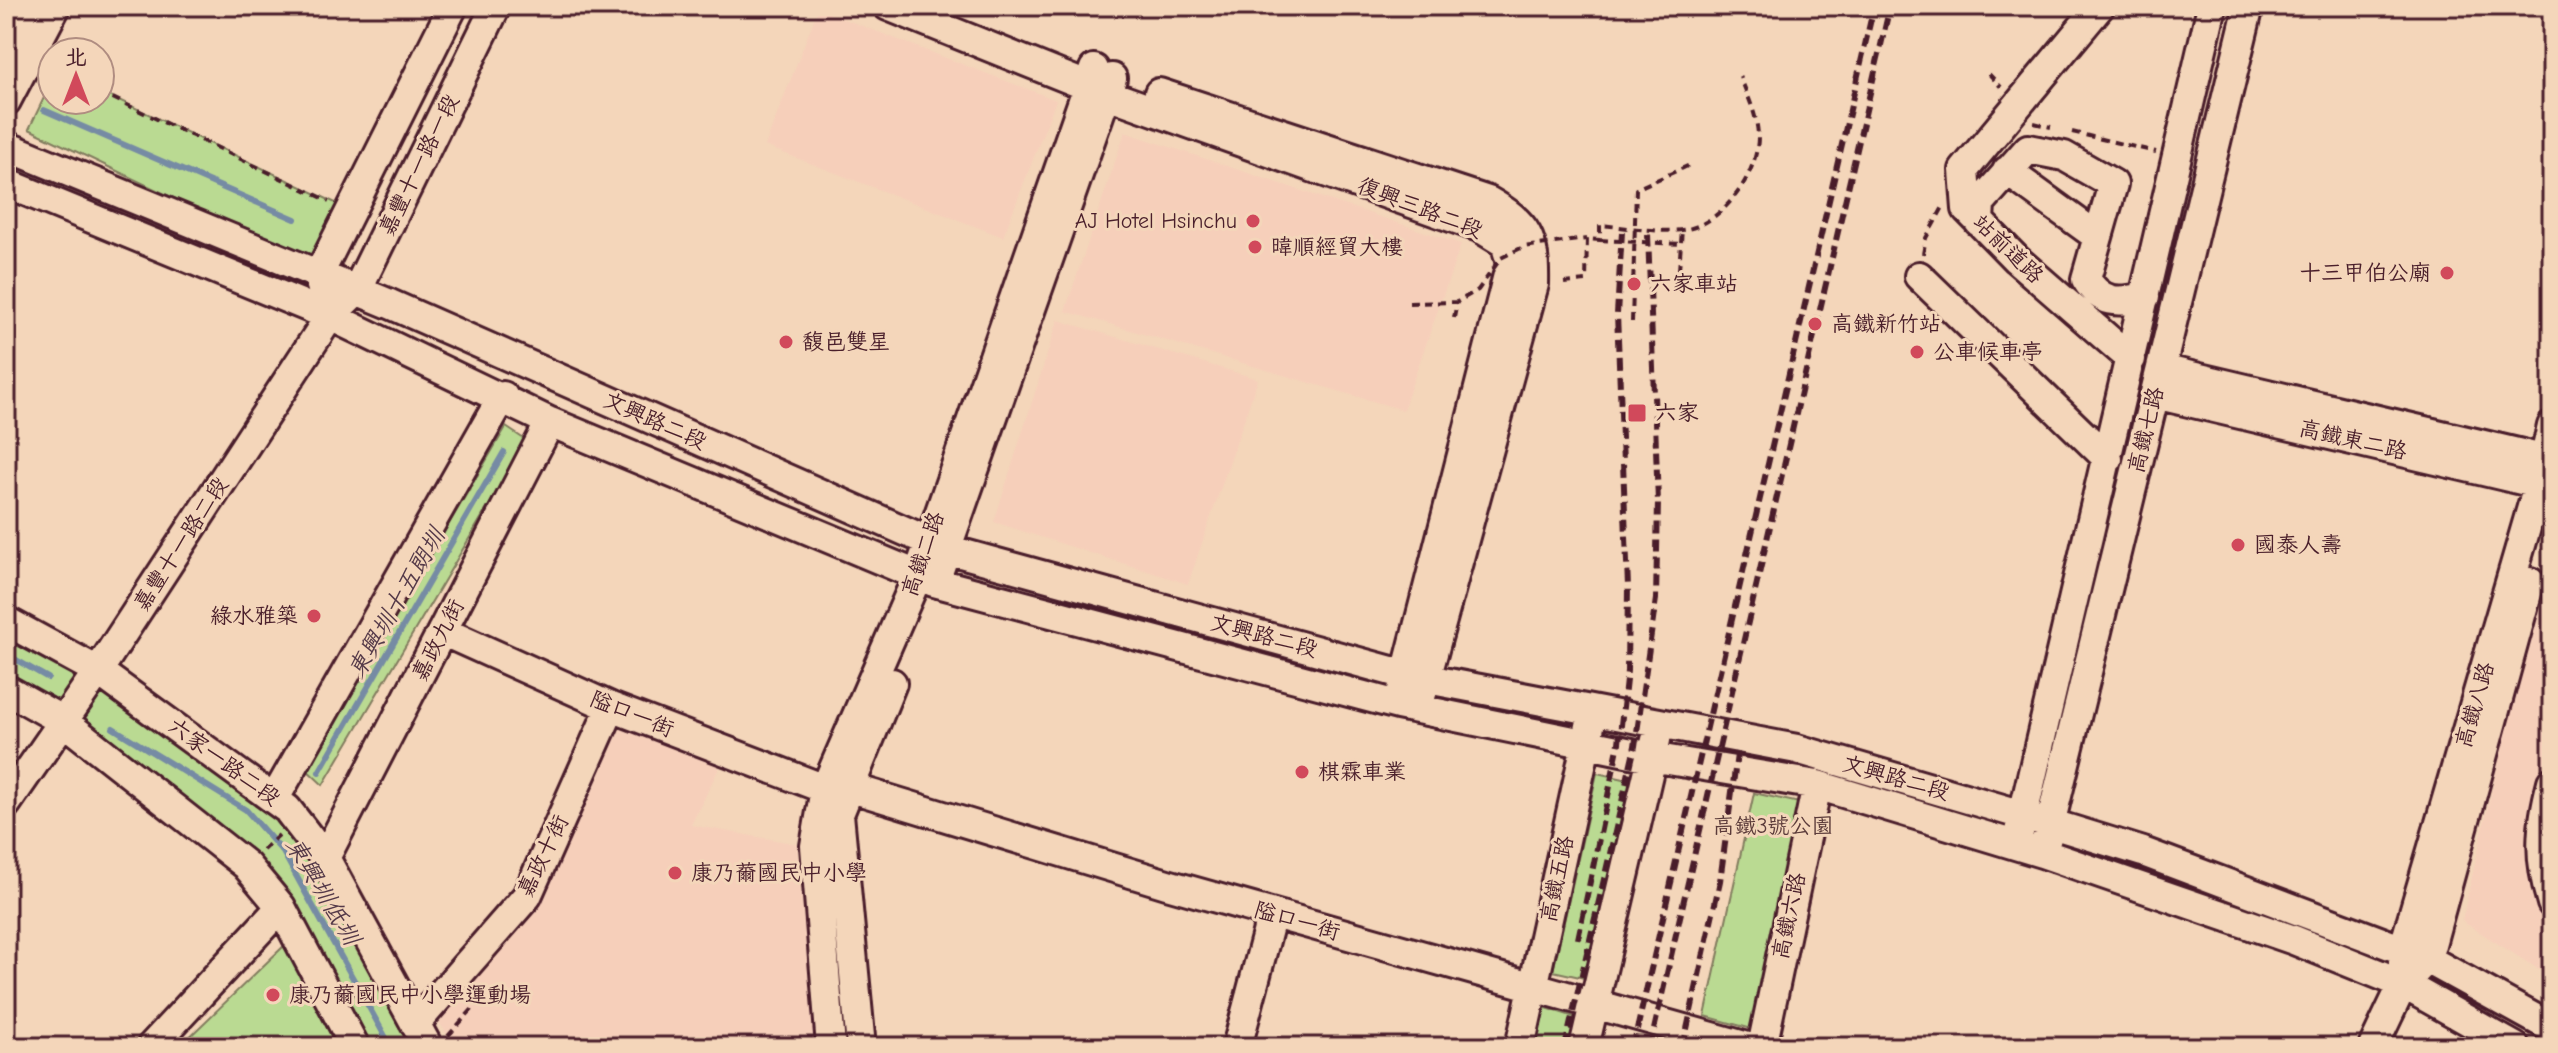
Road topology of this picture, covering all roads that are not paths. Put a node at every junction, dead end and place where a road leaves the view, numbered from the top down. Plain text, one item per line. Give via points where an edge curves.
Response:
1 (33, 6) edge
2 (56, 6) edge
3 (453, 6) edge
4 (496, 6) edge
5 (888, 6) edge
6 (936, 6) edge
7 (2100, 6) edge
8 (2212, 6) edge
9 (2249, 6) edge
10 (6, 57) edge
11 (1100, 81) junction
12 (6, 101) edge
13 (6, 146) edge
14 (2007, 171) junction
15 (6, 183) edge
16 (1979, 222) junction
17 (2098, 237) junction
18 (318, 276) junction
19 (1919, 276) road end
20 (2038, 278) junction
21 (2086, 279) junction
22 (357, 290) junction
23 (2145, 297) junction
24 (330, 316) junction
25 (2131, 359) junction
26 (2158, 382) junction
27 (503, 396) junction
28 (550, 422) junction
29 (2552, 426) edge
30 (2108, 459) junction
31 (2548, 479) edge
32 (936, 545) junction
33 (926, 578) junction
34 (6, 621) edge
35 (442, 631) junction
36 (98, 671) junction
37 (1416, 676) junction
38 (6, 689) edge
39 (611, 707) junction
40 (1408, 707) junction
41 (1593, 710) junction
42 (63, 721) junction
43 (1661, 724) junction
44 (1587, 744) junction
45 (1651, 757) junction
46 (2552, 782) edge
47 (1817, 785) junction
48 (836, 788) junction
49 (275, 798) junction
50 (6, 804) edge
51 (2023, 815) junction
52 (2050, 824) junction
53 (2015, 844) junction
54 (2042, 853) junction
55 (325, 858) junction
56 (2552, 903) edge
57 (281, 907) junction
58 (1272, 914) junction
59 (2415, 955) junction
60 (2403, 984) junction
61 (1533, 986) junction
62 (1594, 1001) junction
63 (2552, 1028) edge
64 (421, 1036) edge
65 (151, 1047) edge
66 (355, 1047) edge
67 (831, 1047) edge
68 (861, 1047) edge
69 (1237, 1047) edge
70 (1520, 1047) edge
71 (1584, 1047) edge
72 (1748, 1047) edge
73 (1762, 1047) edge
74 (2373, 1047) edge
75 (2515, 1047) edge

1 - 10 street
2 - 12 street
3 - 18 street, 嘉豐十一路一段
4 - 22 street, 嘉豐十一路一段
5 - 11 street, 復興三路二段
6 - 11 street, 復興三路二段
7 - 16 street, 站前道路 via 1964,170 1967,209
8 - 23 street, 高鐵七路
9 - 26 street, 高鐵七路
11 - 32 street, 高鐵二路
11 - 37 street, 復興三路二段 via 1488,201 1524,226 1535,252 1534,284
13 - 18 street, 文興路二段
14 - 16 street via 1980,203
14 - 17 street
14 - 17 street via 2028,149 2064,156 2113,184
15 - 24 street, 文興路二段
16 - 20 street, 站前道路
17 - 21 street
18 - 22 street, 文興路二段
18 - 24 street
19 - 30 street
20 - 21 street
20 - 25 street, 站前道路
21 - 23 street via 2106,301
22 - 24 street, 嘉豐十一路一段
22 - 32 street, 文興路二段
23 - 25 street, 高鐵七路
24 - 27 street, 文興路二段
24 - 36 street, 嘉豐十一路二段
25 - 30 street, 高鐵七路
26 - 31 street, 高鐵東二路
26 - 52 street, 高鐵七路
27 - 28 street, 文興路二段
27 - 49 street
28 - 33 street, 文興路二段
28 - 35 street, 嘉政九街
29 - 31 street, 高鐵八路
30 - 51 street, 高鐵七路
31 - 59 street, 高鐵八路
32 - 33 street, 高鐵二路
32 - 37 street, 文興路二段
33 - 40 street, 文興路二段
33 - 48 street, 高鐵二路
34 - 36 street, 六家一路二段
35 - 39 street, 隘口一街
35 - 55 street, 嘉政九街
36 - 42 street, 嘉豐十一路二段
36 - 49 street, 六家一路二段
37 - 40 street, 復興三路二段
37 - 41 street, 文興路二段
38 - 42 street
39 - 48 street, 隘口一街
39 - 64 street, 嘉政十街 via 527,896
40 - 44 street, 文興路二段
41 - 43 street, 文興路二段
41 - 44 street, 高鐵五路
42 - 50 street, 嘉豐十一路二段
42 - 57 street via 246,865
43 - 45 street
43 - 51 street, 文興路二段 via 1797,749
44 - 45 street, 文興路二段
44 - 61 street, 高鐵五路
45 - 47 street, 文興路二段
45 - 62 street
46 - 56 street via 2540,824 2543,874
47 - 53 street, 文興路二段
47 - 73 street, 高鐵六路
48 - 58 street, 隘口一街
48 - 67 street, 高鐵二路 via 815,846
48 - 68 street, 高鐵二路
49 - 55 street, 六家一路二段
51 - 52 street, 文興路二段
51 - 53 street, 高鐵七路
52 - 54 street, 高鐵七路
52 - 59 street, 文興路二段 via 2143,852
53 - 54 street, 文興路二段
54 - 60 street, 文興路二段 via 2294,940
55 - 64 street, 六家一路二段
57 - 65 street
57 - 66 street
58 - 61 street, 隘口一街
58 - 69 street
59 - 60 street, 高鐵八路
59 - 63 street, 文興路二段
60 - 74 street, 高鐵八路
60 - 75 street, 文興路二段
61 - 62 street, 隘口一街
61 - 70 street, 高鐵五路
62 - 71 street
62 - 72 street, 隘口一街

